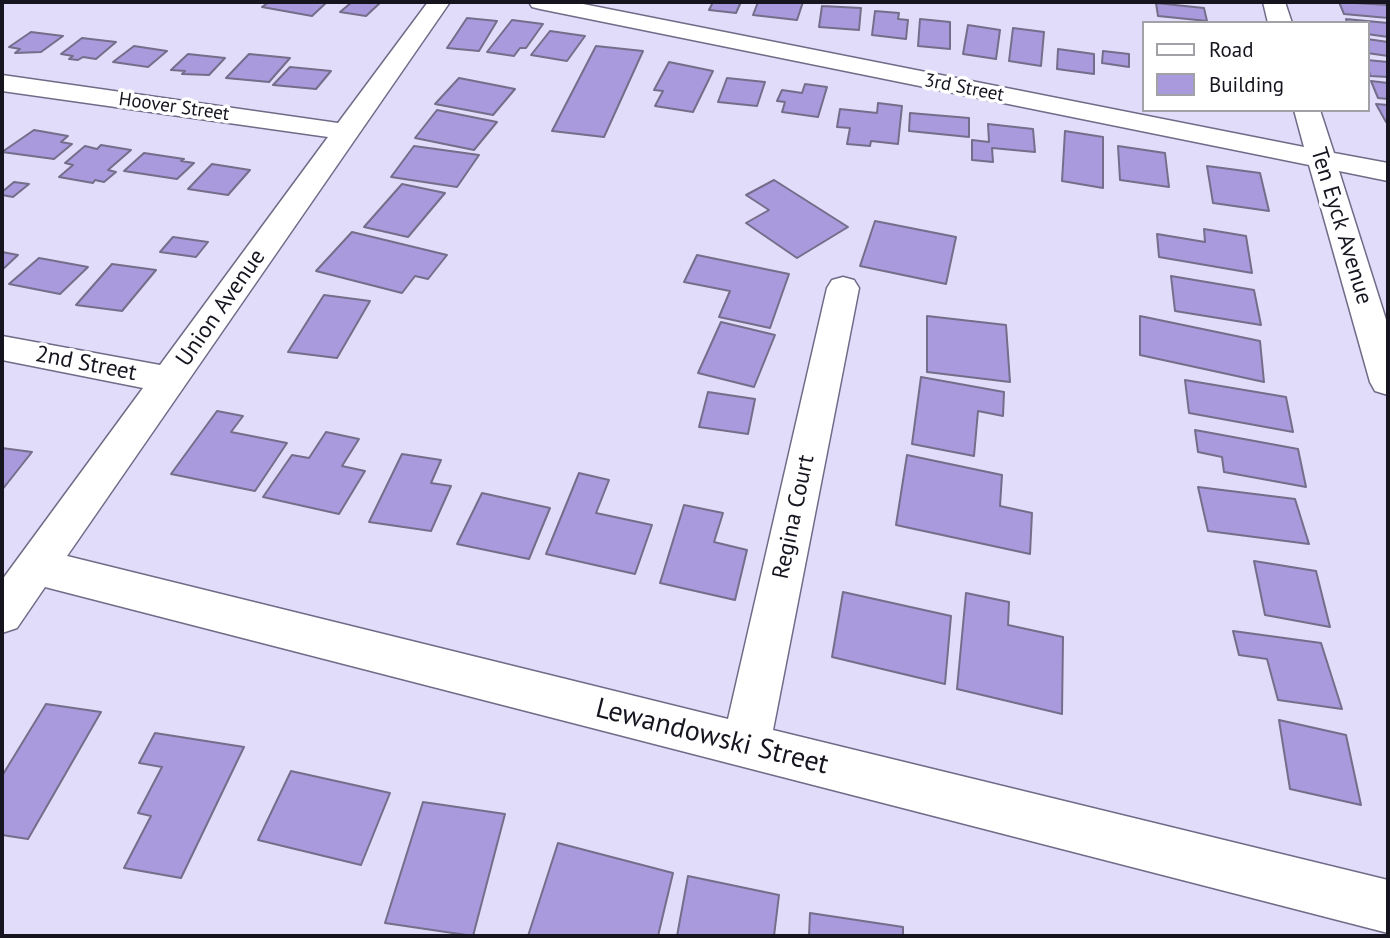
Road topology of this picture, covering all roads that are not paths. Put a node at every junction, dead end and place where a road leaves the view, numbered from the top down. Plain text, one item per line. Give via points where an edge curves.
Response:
1 (439, 2) edge
2 (540, 2) edge
3 (1274, 2) edge
4 (1279, 21) edge
5 (2, 83) edge
6 (1308, 112) edge
7 (347, 132) junction
8 (1322, 160) junction
9 (1388, 172) edge
10 (843, 288) dead end
11 (2, 348) edge
12 (170, 380) junction
13 (1388, 382) edge
14 (36, 567) junction
15 (2, 614) edge
16 (746, 746) junction
17 (1388, 907) edge

1 - 7 street, Union Avenue
2 - 8 street, 3rd Street
3 - 4 street
5 - 7 street, Hoover Street
6 - 8 street, Ten Eyck Avenue
7 - 12 street, Union Avenue
8 - 9 street, 3rd Street
8 - 13 street, Ten Eyck Avenue
10 - 16 street, Regina Court
11 - 12 street, 2nd Street
12 - 14 street, Union Avenue
14 - 15 street, Union Avenue
14 - 16 street, Lewandowski Street
16 - 17 street, Lewandowski Street

